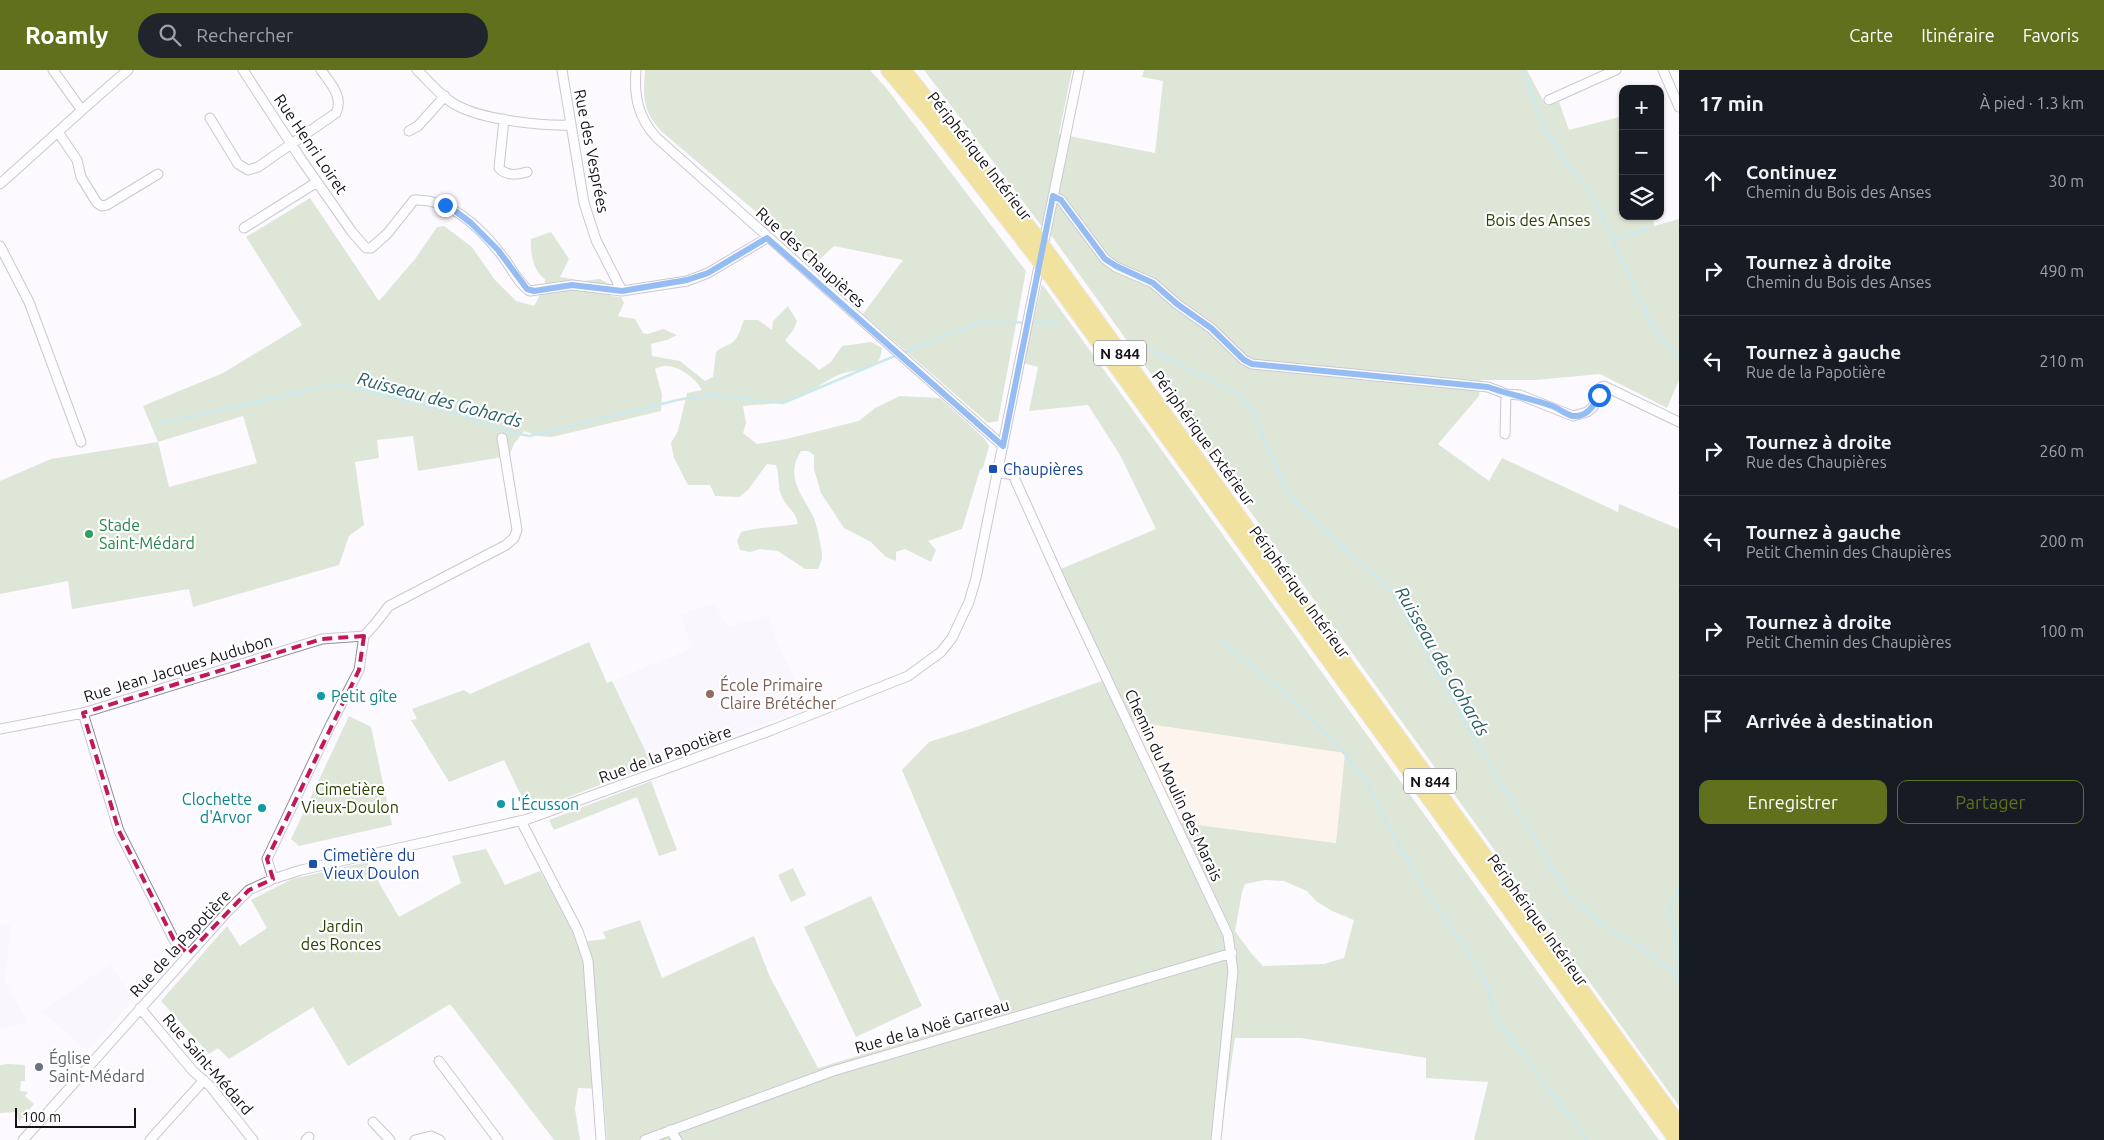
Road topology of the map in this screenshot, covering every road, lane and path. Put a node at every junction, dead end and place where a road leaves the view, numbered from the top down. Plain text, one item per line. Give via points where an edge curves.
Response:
1 (53, 70) edge
2 (128, 70) edge
3 (243, 70) edge
4 (321, 70) edge
5 (418, 70) edge
6 (562, 70) edge
7 (636, 70) edge
8 (888, 70) edge
9 (904, 70) edge
10 (1079, 70) edge
11 (1616, 70) edge
12 (1664, 70) edge
13 (445, 96) junction
14 (1549, 100) dead end
15 (1679, 105) edge
16 (81, 109) junction
17 (210, 118) dead end
18 (504, 119) junction
19 (571, 125) junction
20 (409, 131) dead end
21 (58, 132) junction
22 (291, 145) junction
23 (527, 172) dead end
24 (158, 174) dead end
25 (317, 182) junction
26 (0, 184) edge
27 (1053, 196) junction
28 (244, 228) dead end
29 (767, 238) junction
30 (1029, 238) junction
31 (0, 246) edge
32 (1057, 275) junction
33 (622, 291) junction
34 (1506, 394) junction
35 (1679, 422) edge
36 (1506, 434) dead end
37 (502, 438) dead end
38 (81, 442) dead end
39 (1003, 446) junction
40 (997, 472) junction
41 (364, 636) junction
42 (83, 713) junction
43 (0, 729) edge
44 (521, 821) junction
45 (273, 879) junction
46 (1232, 953) junction
47 (188, 954) junction
48 (140, 1008) junction
49 (439, 1061) dead end
50 (204, 1080) junction
51 (373, 1122) dead end
52 (1679, 1124) edge
53 (670, 1130) junction
54 (23, 1140) edge
55 (150, 1140) edge
56 (253, 1140) edge
57 (390, 1140) edge
58 (415, 1140) edge
59 (440, 1140) edge
60 (498, 1140) edge
61 (601, 1140) edge
62 (645, 1140) edge
63 (677, 1140) edge
64 (1216, 1140) edge
65 (1676, 1140) edge

1 - 16 street
2 - 16 street
3 - 22 street, Rue Henri Loiret
4 - 22 street via 338,95 336,113
5 - 13 street
6 - 19 street, Rue des Vesprées
7 - 29 street, Rue des Chaupières via 636,102 650,131
8 - 30 highway, Périphérique Intérieur / N 844
9 - 30 highway, N 844
10 - 27 street, Rue de la Papotière
11 - 14 street
12 - 15 street
13 - 18 street via 458,106
13 - 20 street via 418,126
16 - 21 street
17 - 22 street via 238,164 248,170 258,168
18 - 19 street
18 - 23 street via 499,168 517,175
19 - 33 street, Rue des Vesprées via 584,203 596,240
21 - 24 street via 77,160 81,177 102,206
21 - 26 street
22 - 25 street, Rue Henri Loiret
25 - 28 street
25 - 33 street, Rue Henri Loiret via 364,246 371,248 387,234 414,200 427,200 461,214 498,250 530,291 572,285
27 - 34 street via 1061,200 1105,259 1153,283 1211,328 1244,360 1267,366 1488,387
27 - 39 street, Rue de la Papotière
29 - 33 street via 697,278
29 - 39 street, Rue des Chaupières
30 - 32 highway, Périphérique Intérieur / N 844, bridge
31 - 38 street via 29,302
32 - 52 highway, Périphérique Extérieur / N 844
32 - 65 highway, Périphérique Intérieur / N 844
34 - 35 street via 1520,395 1573,416 1594,408 1600,388 1604,386
34 - 36 street
37 - 41 street via 517,530 514,538 506,546 388,606
39 - 40 street, Rue de la Papotière
40 - 44 street, Rue de la Papotière via 969,602 952,638 924,666 908,676 772,730
40 - 46 street, Chemin du Moulin des Marais via 1013,475 1228,934
41 - 42 street, Rue Jean Jacques Audubon via 322,639
41 - 45 street via 359,670 268,859
42 - 43 street, Rue Jean Jacques Audubon
42 - 47 street via 119,831 174,940
44 - 45 street, Rue de la Papotière
44 - 61 street via 578,931 588,961
45 - 47 street, Rue de la Papotière via 249,890
46 - 53 street, Rue de la Noë Garreau via 833,1071
46 - 64 street, Chemin du Moulin des Marais via 1233,971
47 - 48 street, Rue de la Papotière
48 - 50 street, Rue Saint-Médard
48 - 54 street, Rue de la Papotière
49 - 60 street
50 - 55 street
50 - 56 street, Rue Saint-Médard
51 - 57 street
53 - 62 street, Rue de la Noë Garreau
53 - 63 street
58 - 59 street via 431,1136

